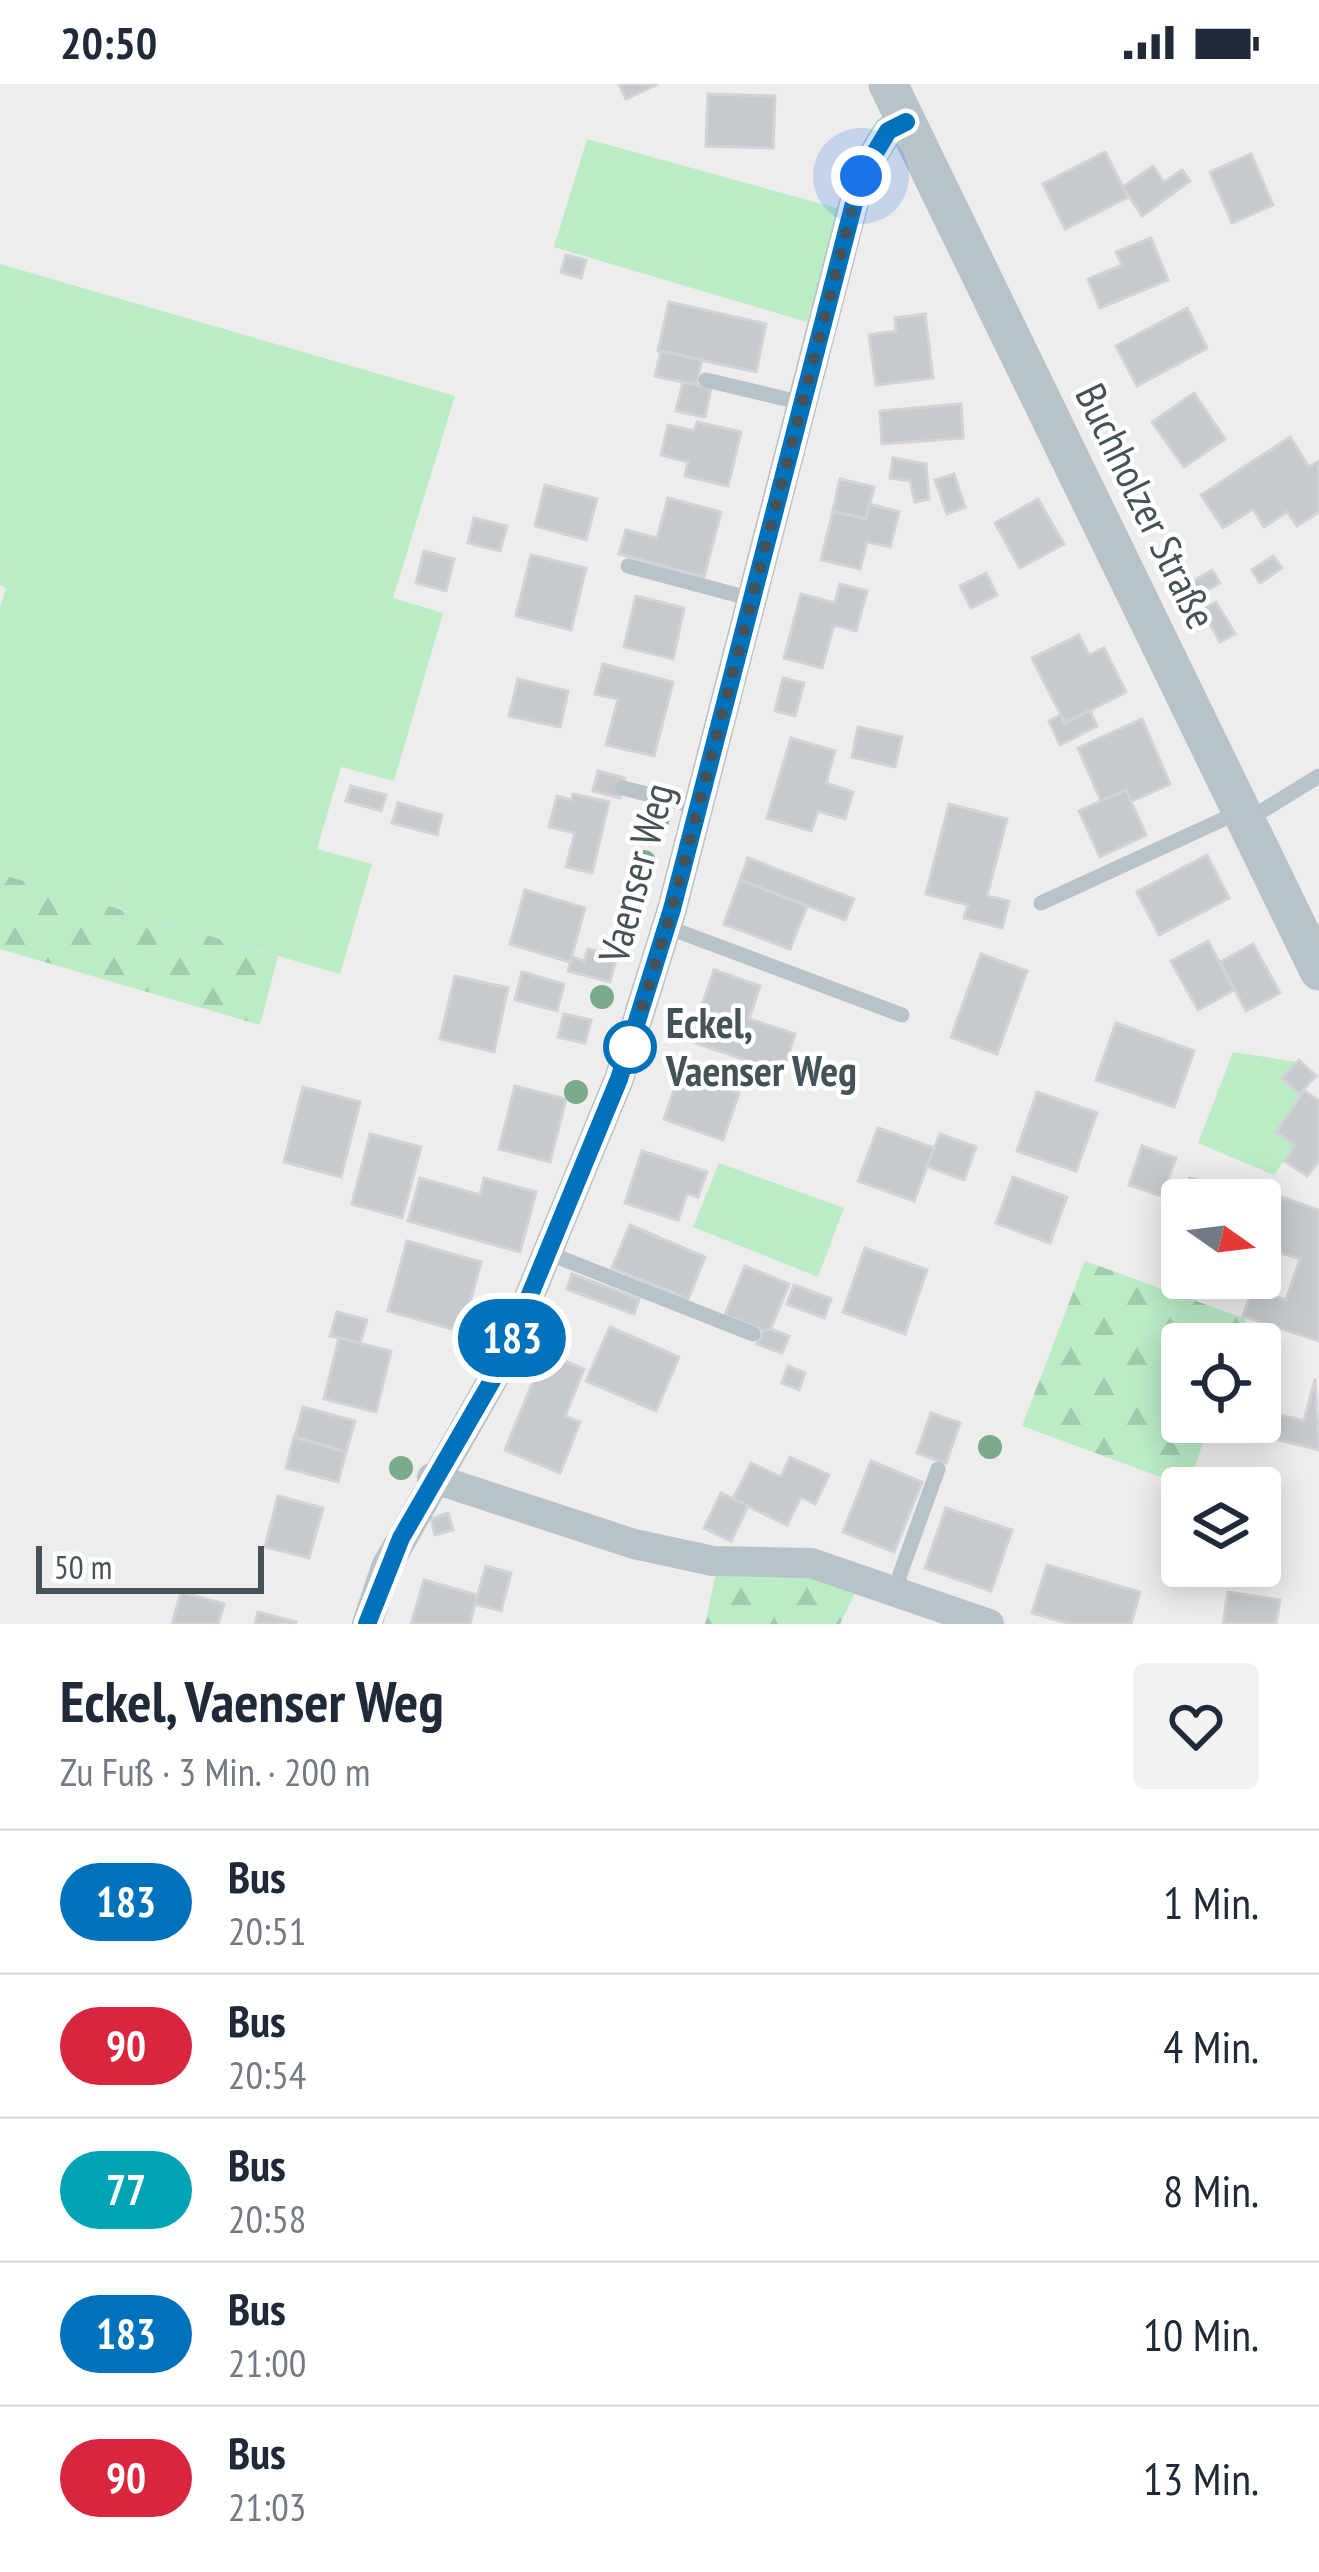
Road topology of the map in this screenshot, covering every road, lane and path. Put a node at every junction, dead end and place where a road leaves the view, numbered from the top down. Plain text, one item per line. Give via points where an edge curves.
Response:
1 (888, 84) edge
2 (906, 122) junction
3 (706, 380) dead end
4 (803, 403) junction
5 (628, 566) dead end
6 (752, 599) junction
7 (1319, 776) edge
8 (622, 788) dead end
9 (698, 807) junction
10 (1244, 816) junction
11 (1041, 904) dead end
12 (667, 927) junction
13 (1319, 970) edge
14 (902, 1015) dead end
15 (548, 1253) junction
16 (753, 1334) dead end
17 (938, 1469) dead end
18 (432, 1478) junction
19 (894, 1591) junction
20 (367, 1624) edge
21 (989, 1624) edge

1 - 2 street, Buchholzer Straße
2 - 4 street, Vaenser Weg via 888,131 861,176
2 - 10 street, Buchholzer Straße
3 - 4 lane
4 - 6 street, Vaenser Weg
5 - 6 lane
6 - 9 street, Vaenser Weg
7 - 10 lane
8 - 9 lane
9 - 12 street, Vaenser Weg
10 - 11 lane
10 - 13 street, Buchholzer Straße
12 - 14 lane
12 - 15 street, Vaenser Weg via 608,1110
15 - 16 lane
15 - 18 street, Vaenser Weg via 501,1365
17 - 19 lane
18 - 19 street via 634,1544 713,1561 811,1563
18 - 20 street, Vaenser Weg
19 - 21 street

